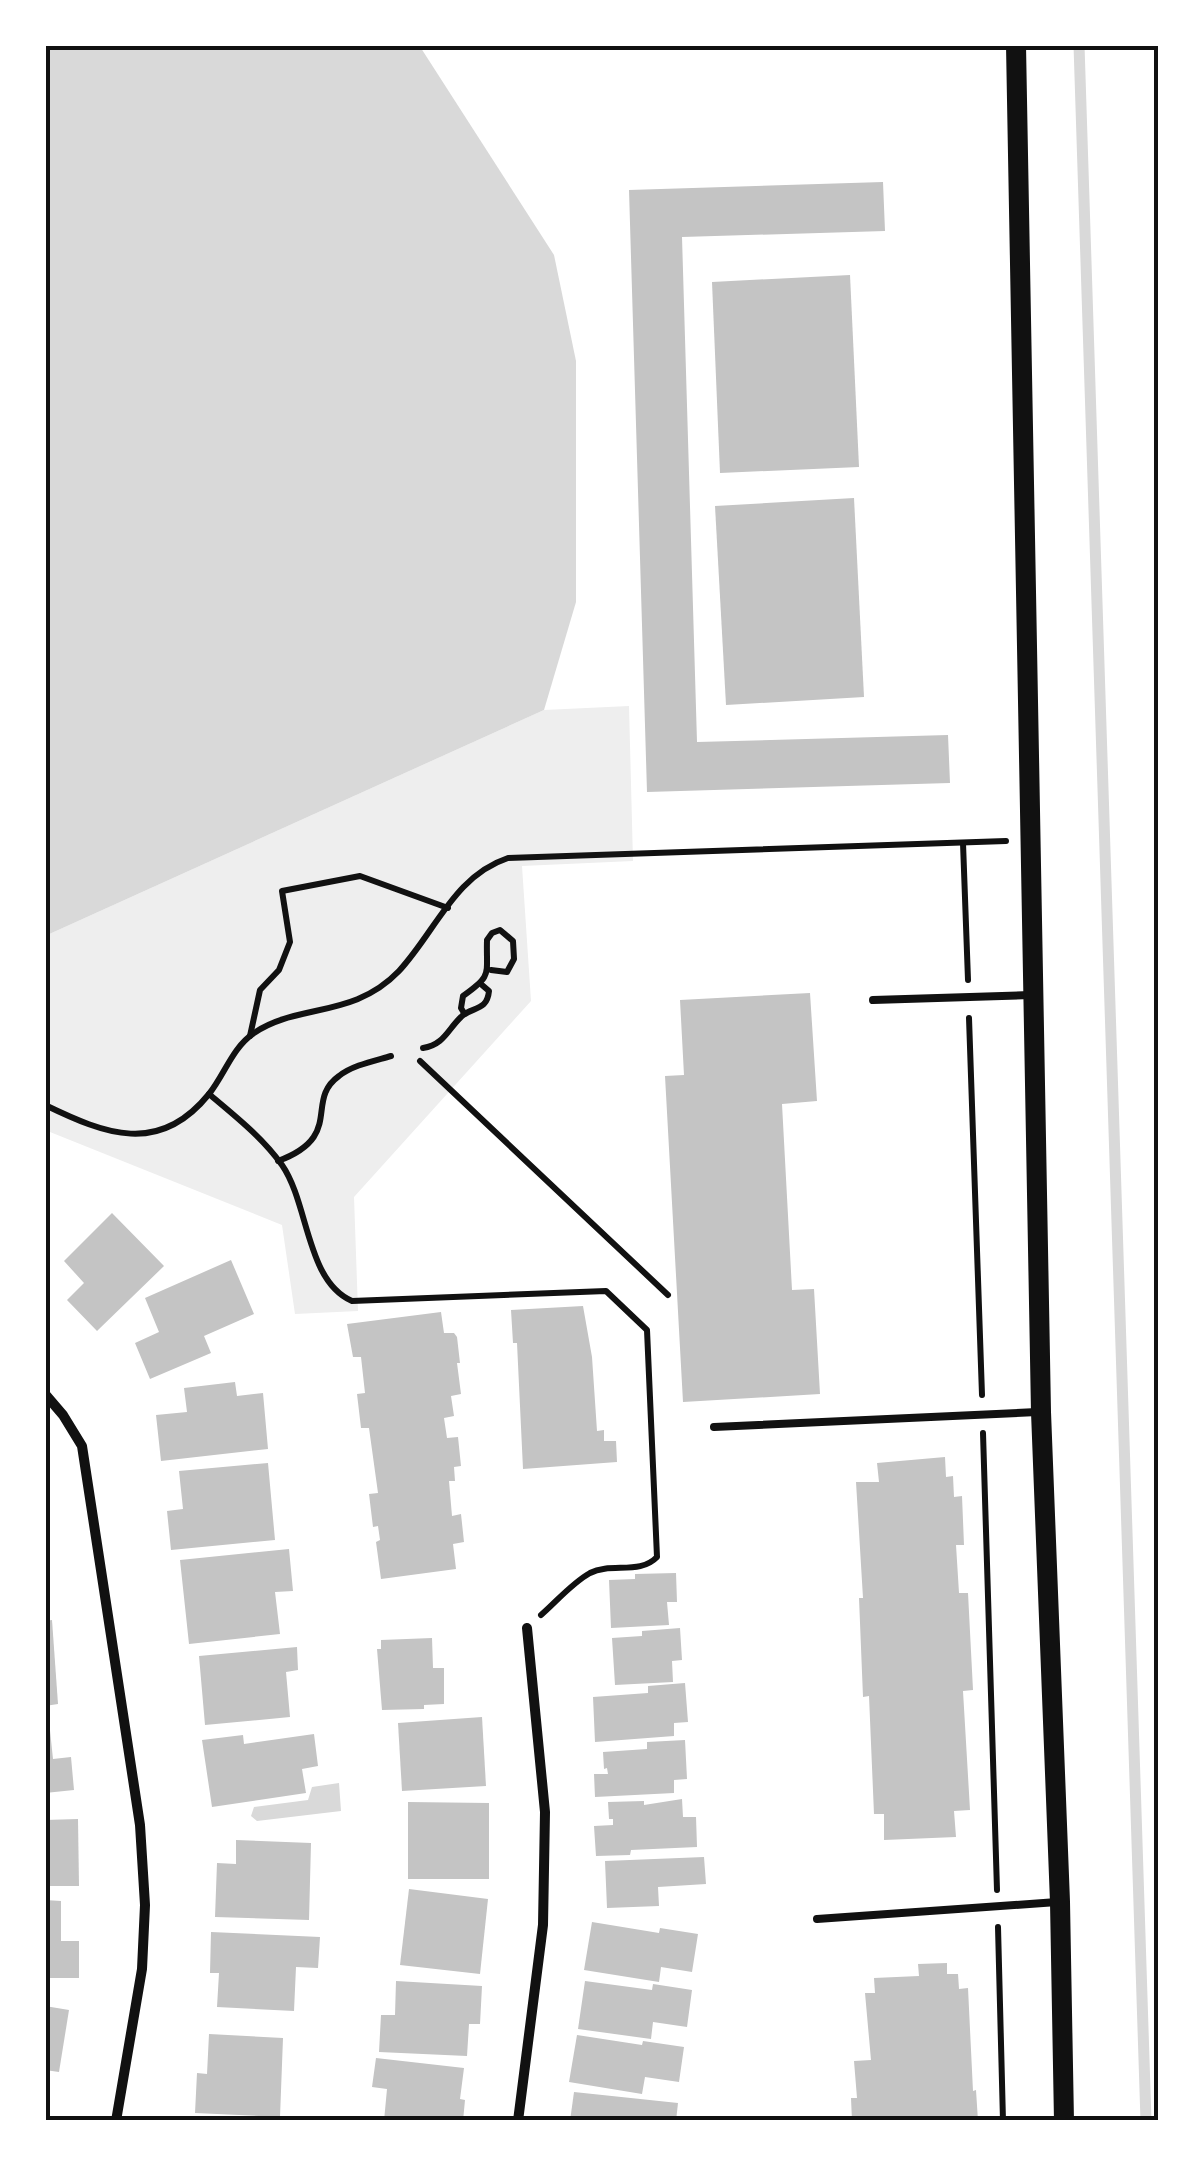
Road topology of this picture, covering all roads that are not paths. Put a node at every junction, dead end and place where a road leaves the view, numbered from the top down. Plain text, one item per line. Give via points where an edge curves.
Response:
1 (1016, 45) edge
2 (1034, 995) junction
3 (873, 1000) dead end
4 (45, 1394) edge
5 (1041, 1412) junction
6 (714, 1427) dead end
7 (527, 1628) road end
8 (1060, 1902) junction
9 (817, 1919) dead end
10 (116, 2121) edge
11 (518, 2121) edge
12 (1064, 2121) edge

1 - 2 main road
2 - 3 lane
2 - 5 main road
4 - 10 street via 82,1446 140,1825 142,1969
5 - 6 lane
5 - 8 main road
7 - 11 street via 545,1831 543,1925
8 - 9 lane
8 - 12 main road

